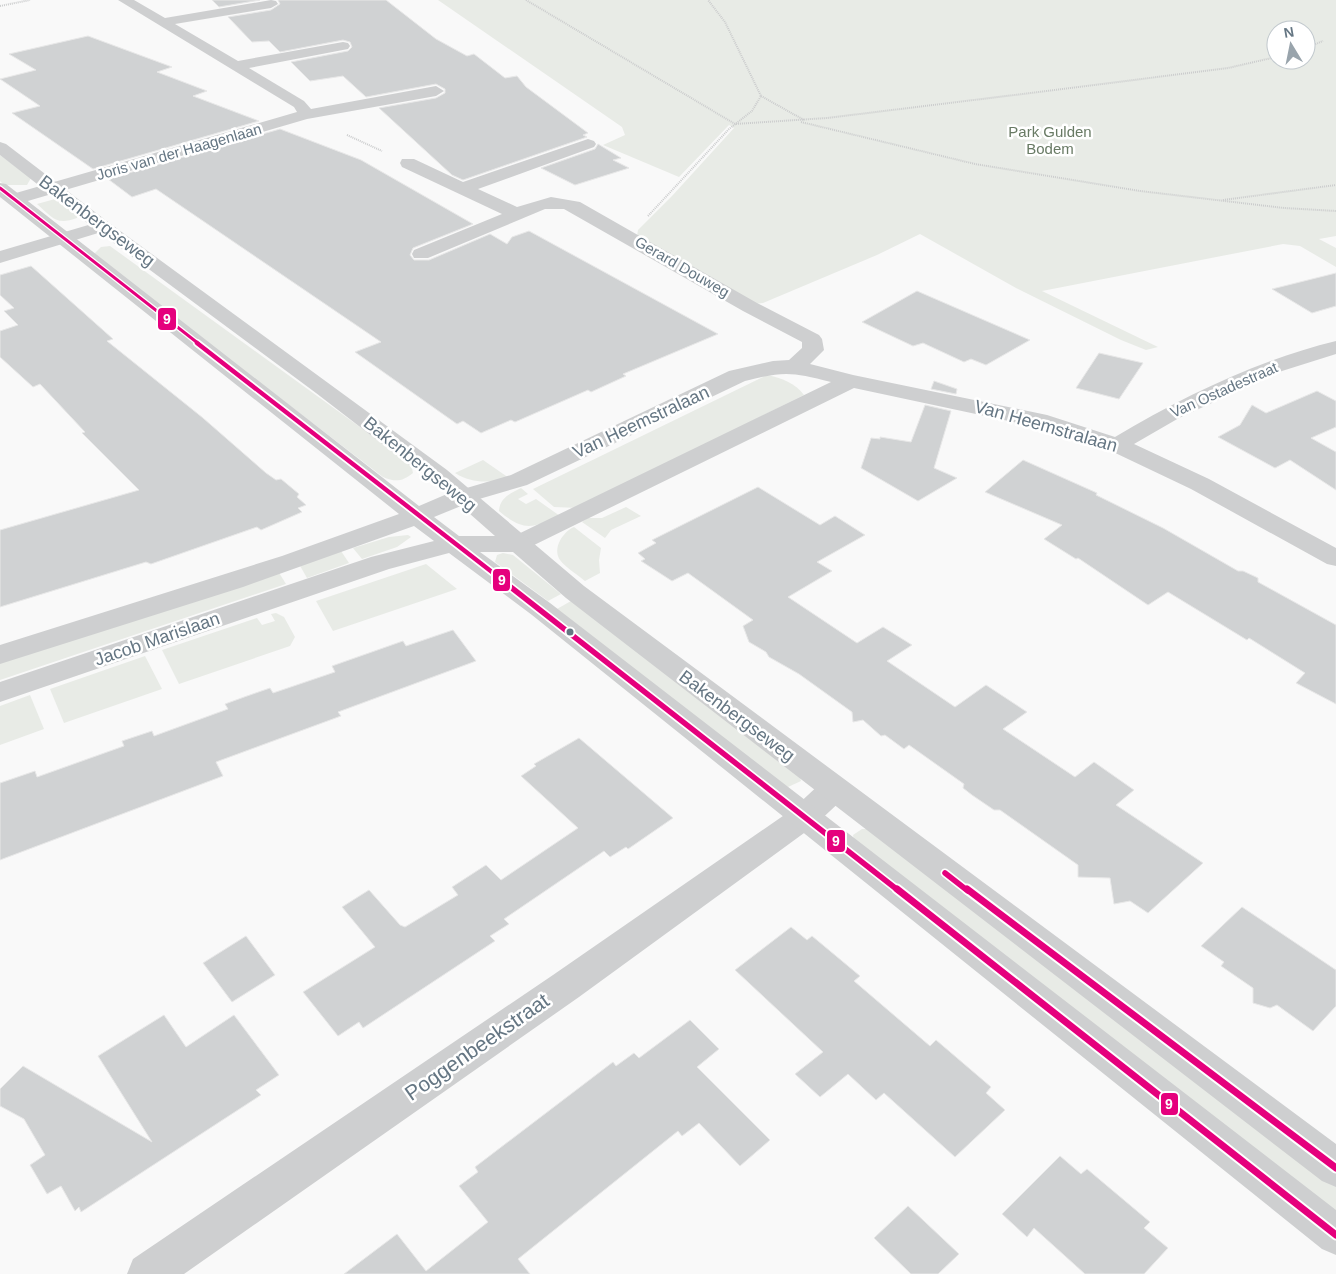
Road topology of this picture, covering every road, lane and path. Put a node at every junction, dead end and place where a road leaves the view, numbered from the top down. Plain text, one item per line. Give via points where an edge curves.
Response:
1 (30, 0) edge
2 (125, 0) edge
3 (526, 0) edge
4 (708, 0) edge
5 (271, 4) dead end
6 (0, 6) edge
7 (165, 22) junction
8 (1323, 41) dead end
9 (1316, 44) edge
10 (343, 46) dead end
11 (1266, 59) edge
12 (236, 66) junction
13 (436, 92) dead end
14 (761, 96) junction
15 (304, 115) junction
16 (804, 120) junction
17 (796, 121) junction
18 (735, 124) junction
19 (588, 144) dead end
20 (0, 147) edge
21 (408, 163) joint
22 (1336, 185) edge
23 (53, 188) junction
24 (464, 188) junction
25 (8, 194) edge
26 (1217, 200) junction
27 (1336, 211) edge
28 (517, 214) junction
29 (102, 226) junction
30 (626, 236) junction
31 (65, 239) junction
32 (421, 254) dead end
33 (0, 257) edge
34 (1336, 347) edge
35 (795, 366) junction
36 (851, 381) junction
37 (1117, 445) junction
38 (462, 497) junction
39 (418, 516) junction
40 (453, 544) junction
41 (517, 544) junction
42 (1336, 558) edge
43 (0, 655) edge
44 (0, 692) edge
45 (834, 789) junction
46 (804, 817) junction
47 (1336, 1168) edge
48 (1336, 1235) edge
49 (148, 1274) edge

1 - 6 path
2 - 7 street
3 - 18 path
4 - 14 path via 725,22
5 - 7 street
7 - 12 street
8 - 9 path
10 - 12 street
11 - 16 path via 1228,68
12 - 15 street via 299,104
13 - 15 street, Joris van der Haagenlaan
14 - 16 path
14 - 18 path via 758,105 745,119
15 - 21 path
15 - 23 street, Joris van der Haagenlaan
16 - 17 path
17 - 18 path
17 - 26 path via 975,164
18 - 30 path via 658,207
19 - 24 street
20 - 23 street, Bakenbergseweg
21 - 24 street
22 - 26 path
23 - 25 street, Joris van der Haagenlaan
23 - 29 street, Bakenbergseweg
24 - 28 street
25 - 31 street, Bakenbergseweg
26 - 27 path
28 - 30 street, Gerard Douweg via 557,200 574,206
28 - 32 street, Gerard Douweg
29 - 31 street
29 - 38 street, Bakenbergseweg via 324,388
30 - 35 street, Gerard Douweg via 812,339 813,350
31 - 33 street
31 - 39 street, Bakenbergseweg
34 - 37 street, Van Ostadestraat via 1274,366 1171,413
35 - 36 street, Van Heemstralaan
35 - 38 street, Van Heemstralaan via 773,367 737,376 519,480
36 - 37 street, Van Heemstralaan via 1047,422
36 - 41 street
37 - 42 street, Van Heemstralaan via 1200,484
38 - 39 street, Jacob Marislaan
38 - 41 street, Bakenbergseweg
39 - 40 street, Bakenbergseweg
39 - 43 street, Jacob Marislaan
40 - 41 street, Jacob Marislaan
40 - 44 street, Jacob Marislaan via 380,563
40 - 46 street, Bakenbergseweg via 541,608
41 - 45 street, Bakenbergseweg via 575,592
45 - 46 street
45 - 47 street, Bakenbergseweg
46 - 48 street, Bakenbergseweg
46 - 49 street, Poggenbeekstraat via 566,986

